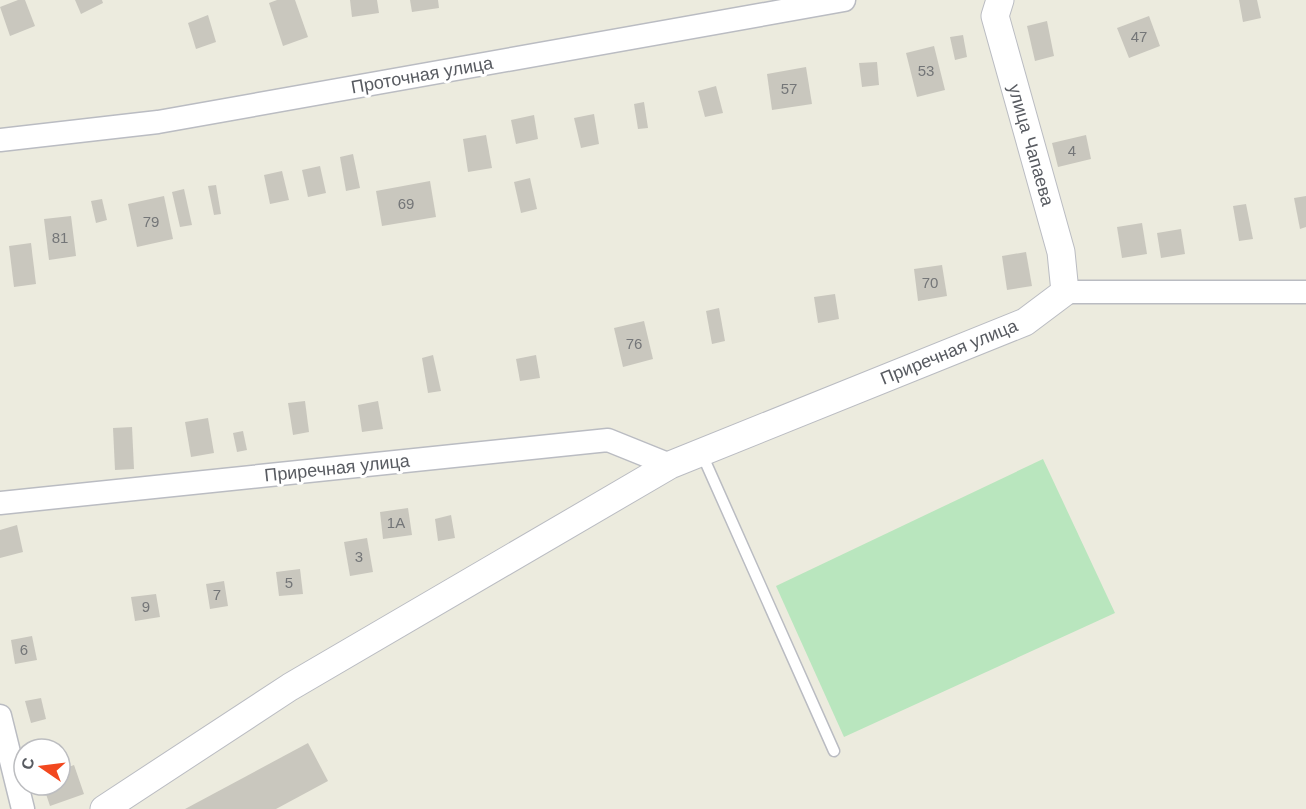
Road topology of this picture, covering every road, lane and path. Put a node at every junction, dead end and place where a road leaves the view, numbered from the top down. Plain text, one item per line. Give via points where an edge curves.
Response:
1 (844, 0) edge
2 (1000, 0) edge
3 (0, 140) edge
4 (1065, 292) junction
5 (1306, 292) edge
6 (701, 452) junction
7 (670, 465) junction
8 (0, 503) edge
9 (0, 716) edge
10 (834, 751) dead end
11 (119, 804) edge
12 (23, 809) edge

1 - 3 street, Проточная улица via 158,122
2 - 4 street, улица Чапаева via 995,16 1061,252
4 - 5 street
4 - 6 street, Приречная улица via 1025,322
6 - 7 street, Приречная улица
6 - 10 lane
7 - 8 street, Приречная улица via 608,440
7 - 11 street, Приречная улица via 290,687
9 - 12 street

